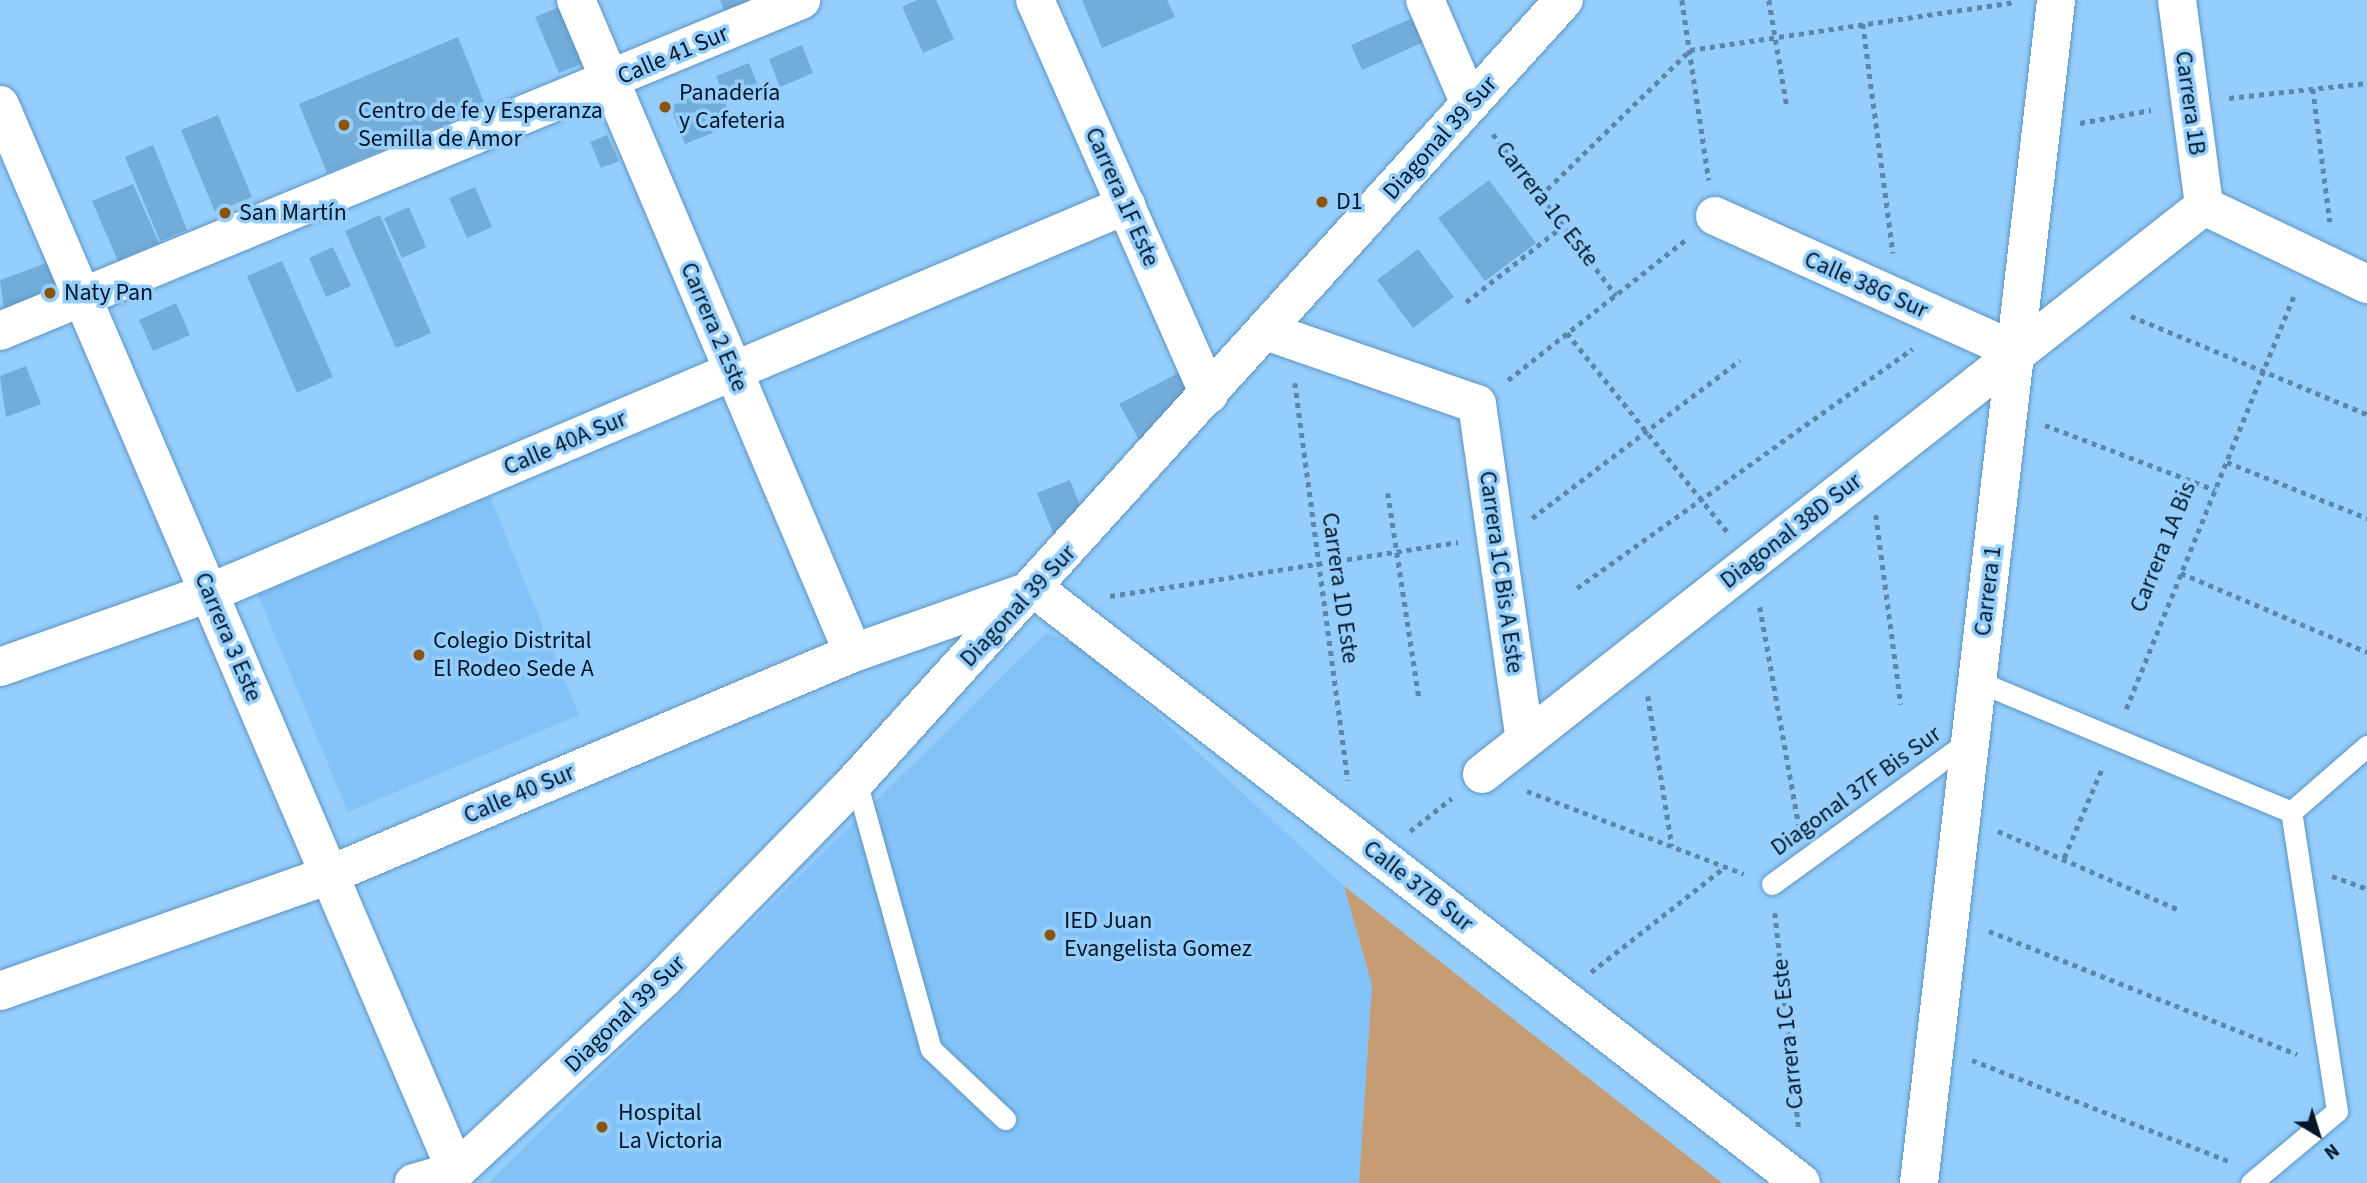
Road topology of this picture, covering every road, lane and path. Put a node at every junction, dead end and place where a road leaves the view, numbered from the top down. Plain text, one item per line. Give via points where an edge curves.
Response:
1 (576, 0) edge
2 (801, 0) edge
3 (1035, 0) edge
4 (1425, 0) edge
5 (1564, 0) edge
6 (1682, 0) edge
7 (1769, 0) edge
8 (2027, 0) edge
9 (2056, 0) edge
10 (2176, 0) edge
11 (1863, 24) junction
12 (1774, 37) junction
13 (1690, 50) junction
14 (610, 82) junction
15 (2313, 89) dead end
16 (1470, 104) junction
17 (0, 105) edge
18 (1787, 106) dead end
19 (1540, 196) junction
20 (1126, 205) junction
21 (2204, 206) junction
22 (1715, 216) junction
23 (1563, 226) junction
24 (2338, 269) edge
25 (1616, 295) junction
26 (2088, 297) junction
27 (83, 299) junction
28 (1899, 299) junction
29 (1466, 302) dead end
30 (1950, 323) junction
31 (0, 331) edge
32 (1278, 338) junction
33 (2018, 352) junction
34 (1740, 360) dead end
35 (733, 372) junction
36 (2262, 374) junction
37 (1209, 394) junction
38 (1477, 404) junction
39 (2008, 411) junction
40 (2367, 414) edge
41 (2227, 462) junction
42 (1870, 469) junction
43 (2215, 490) junction
44 (1388, 494) dead end
45 (2367, 518) edge
46 (1498, 540) junction
47 (1396, 552) junction
48 (1319, 563) junction
49 (2181, 573) junction
50 (1577, 588) dead end
51 (209, 593) junction
52 (1045, 597) junction
53 (1640, 650) junction
54 (2367, 652) edge
55 (853, 653) junction
56 (0, 667) edge
57 (1977, 681) junction
58 (1419, 696) dead end
59 (1900, 705) dead end
60 (2114, 738) junction
61 (1525, 740) junction
62 (1970, 740) junction
63 (2367, 746) edge
64 (1482, 774) junction
65 (856, 781) junction
66 (2291, 812) junction
67 (1961, 816) junction
68 (1367, 847) junction
69 (1672, 847) junction
70 (2064, 858) junction
71 (1726, 867) junction
72 (329, 875) junction
73 (1772, 884) junction
74 (2180, 910) dead end
75 (1950, 915) junction
76 (0, 991) edge
77 (1560, 997) junction
78 (1935, 1045) junction
79 (2330, 1067) junction
80 (1005, 1119) dead end
81 (1801, 1142) dead end
82 (449, 1177) edge
83 (2256, 1179) edge
84 (414, 1183) edge
85 (1801, 1183) edge
86 (1919, 1183) edge

1 - 14 street, Carrera 2 Este
2 - 14 street, Calle 41 Sur
3 - 20 street, Carrera 1F Este
4 - 16 street
5 - 16 street, Diagonal 39 Sur
6 - 13 path
7 - 12 path
8 - 11 path
9 - 33 street, Carrera 1
10 - 21 street, Carrera 1B
11 - 12 path
11 - 28 path
12 - 13 path
12 - 18 path
13 - 19 path
13 - 22 path
14 - 27 street, Calle 41 Sur
14 - 35 street, Carrera 2 Este
15 - 24 path, Carrera 1A Bis
16 - 19 path, Carrera 1C Este
16 - 32 street, Diagonal 39 Sur
17 - 27 street, Carrera 3 Este
19 - 23 path, Carrera 1C Este
20 - 35 street, Calle 40A Sur
20 - 37 street, Carrera 1F Este
21 - 24 street
21 - 26 street, Diagonal 38D Sur
22 - 25 path
22 - 28 street, Calle 38G Sur
23 - 25 path, Carrera 1C Este
23 - 29 path
24 - 36 path, Carrera 1A Bis
25 - 38 path
26 - 33 street, Diagonal 38D Sur
26 - 36 path
27 - 31 street, Calle 41 Sur
27 - 51 street, Carrera 3 Este
28 - 30 street, Calle 38G Sur
30 - 33 street, Calle 38G Sur
30 - 50 path
32 - 37 street, Diagonal 39 Sur
32 - 38 street
32 - 48 path, Carrera 1D Este
33 - 39 street, Carrera 1
33 - 42 street, Diagonal 38D Sur
34 - 46 path
35 - 51 street, Calle 40A Sur
35 - 55 street, Carrera 2 Este
36 - 40 path
36 - 41 path, Carrera 1A Bis
37 - 52 street, Diagonal 39 Sur
38 - 46 street, Carrera 1C Bis A Este
39 - 43 path
39 - 57 street, Carrera 1
41 - 43 path, Carrera 1A Bis
41 - 45 path
42 - 53 street, Diagonal 38D Sur
42 - 59 path
43 - 49 path, Carrera 1A Bis
44 - 47 path
46 - 47 path
46 - 61 street, Carrera 1C Bis A Este
47 - 48 path
47 - 58 path
48 - 52 path
48 - 68 path, Carrera 1D Este
49 - 54 path
49 - 60 path, Carrera 1A Bis
51 - 56 street, Calle 40A Sur
51 - 72 street, Carrera 3 Este
52 - 55 street, Calle 40 Sur
52 - 65 street, Diagonal 39 Sur
52 - 68 street, Calle 37B Sur
53 - 61 street, Diagonal 38D Sur
53 - 69 path
55 - 72 street, Calle 40 Sur
57 - 60 lane
57 - 62 street, Carrera 1
60 - 66 lane
60 - 70 path, Carrera 1A Bis
61 - 64 street, Diagonal 38D Sur
62 - 67 street, Carrera 1
62 - 73 lane, Diagonal 37F Bis Sur
63 - 66 lane
64 - 68 path
64 - 69 path
65 - 80 lane via 931,1049
65 - 82 street, Diagonal 39 Sur via 664,978
66 - 79 lane
67 - 70 path
67 - 75 street, Carrera 1
68 - 77 street, Calle 37B Sur
69 - 71 path
70 - 74 path
71 - 73 path
71 - 77 path
72 - 76 street, Calle 40 Sur
72 - 82 street, Carrera 3 Este
73 - 81 path, Carrera 1C Este
75 - 78 street, Carrera 1
75 - 79 path
77 - 85 street, Calle 37B Sur
78 - 83 path
78 - 86 street, Carrera 1
79 - 83 lane via 2337,1111
82 - 84 street

